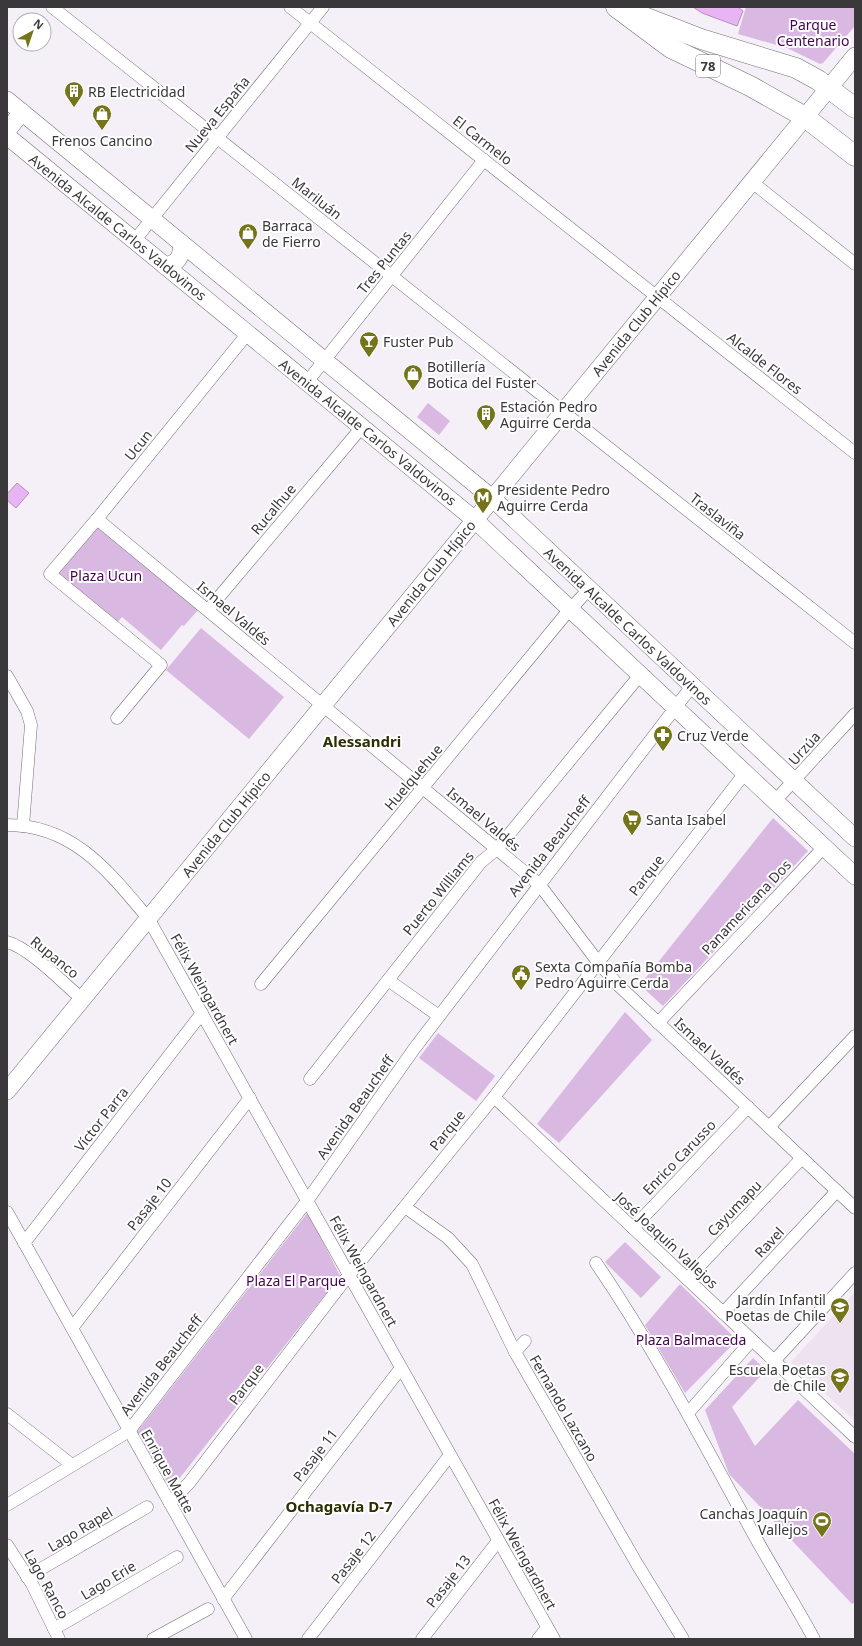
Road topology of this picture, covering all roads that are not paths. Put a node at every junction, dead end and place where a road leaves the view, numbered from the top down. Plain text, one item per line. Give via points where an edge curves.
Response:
1 (52, 7) edge
2 (290, 7) edge
3 (323, 7) edge
4 (616, 7) edge
5 (621, 7) edge
6 (310, 23) junction
7 (855, 56) edge
8 (829, 88) junction
9 (7, 100) edge
10 (855, 108) edge
11 (22, 112) junction
12 (805, 117) junction
13 (7, 131) edge
14 (7, 136) edge
15 (217, 138) junction
16 (855, 156) edge
17 (484, 160) junction
18 (752, 182) junction
19 (152, 219) junction
20 (134, 241) junction
21 (182, 244) junction
22 (202, 260) junction
23 (855, 264) edge
24 (165, 266) junction
25 (391, 276) junction
26 (226, 279) junction
27 (184, 282) junction
28 (246, 296) junction
29 (657, 297) junction
30 (208, 301) junction
31 (230, 319) junction
32 (248, 333) junction
33 (324, 360) junction
34 (307, 382) junction
35 (563, 412) junction
36 (396, 420) junction
37 (362, 427) junction
38 (412, 433) junction
39 (376, 439) junction
40 (855, 453) edge
41 (398, 457) junction
42 (492, 498) junction
43 (97, 519) junction
44 (475, 520) junction
45 (589, 589) junction
46 (570, 609) junction
47 (208, 610) junction
48 (855, 643) edge
49 (640, 675) junction
50 (8, 678) edge
51 (692, 686) junction
52 (323, 705) junction
53 (675, 708) junction
54 (855, 714) edge
55 (117, 718) dead end
56 (745, 773) junction
57 (794, 781) junction
58 (423, 788) junction
59 (775, 801) junction
60 (7, 825) edge
61 (23, 826) junction
62 (855, 838) edge
63 (824, 847) junction
64 (497, 849) junction
65 (855, 876) edge
66 (539, 884) junction
67 (148, 918) junction
68 (7, 942) edge
69 (598, 962) junction
70 (388, 980) junction
71 (261, 984) dead end
72 (82, 999) junction
73 (202, 1013) junction
74 (439, 1016) junction
75 (658, 1023) junction
76 (855, 1036) edge
77 (310, 1079) dead end
78 (7, 1091) edge
79 (494, 1097) junction
80 (250, 1098) junction
81 (748, 1107) junction
82 (769, 1127) junction
83 (802, 1158) junction
84 (837, 1191) junction
85 (307, 1200) junction
86 (405, 1207) junction
87 (855, 1208) edge
88 (7, 1212) edge
89 (633, 1228) junction
90 (24, 1243) junction
91 (596, 1263) dead end
92 (855, 1273) edge
93 (349, 1275) junction
94 (687, 1279) junction
95 (723, 1313) junction
96 (72, 1328) junction
97 (752, 1340) junction
98 (525, 1341) dead end
99 (515, 1352) junction
100 (774, 1361) junction
101 (401, 1368) junction
102 (688, 1413) junction
103 (7, 1414) edge
104 (129, 1431) junction
105 (855, 1437) edge
106 (450, 1455) junction
107 (72, 1465) junction
108 (170, 1503) junction
109 (7, 1505) edge
110 (147, 1507) dead end
111 (498, 1541) junction
112 (7, 1545) edge
113 (177, 1557) dead end
114 (27, 1577) junction
115 (223, 1598) junction
116 (208, 1609) dead end
117 (547, 1628) junction
118 (57, 1634) edge
119 (153, 1639) edge
120 (246, 1639) edge
121 (308, 1639) edge
122 (422, 1639) edge
123 (538, 1639) edge
124 (554, 1639) edge
125 (683, 1639) edge
126 (814, 1639) edge

1 - 15 street, Mariluán
2 - 6 street, El Carmelo
3 - 6 street, Nueva España
4 - 12 highway, 78 via 671,48 750,86
5 - 8 highway, 78 via 701,39 784,63 808,74
6 - 15 street, Nueva España
6 - 17 street, El Carmelo
7 - 8 main road, Avenida Club Hípico
8 - 10 highway, 78
8 - 12 main road, Avenida Club Hípico
9 - 11 main road, Avenida Alcalde Carlos Valdovinos
11 - 13 main road
11 - 19 main road, Avenida Alcalde Carlos Valdovinos
12 - 16 highway, 78
12 - 18 main road, Avenida Club Hípico
14 - 20 main road, Avenida Alcalde Carlos Valdovinos
15 - 19 street, Nueva España
15 - 25 street, Mariluán
17 - 25 street, Tres Puntas
17 - 29 street, El Carmelo
18 - 23 street
18 - 29 main road, Avenida Club Hípico
19 - 20 street, Nueva España
19 - 21 main road, Avenida Alcalde Carlos Valdovinos
20 - 24 main road, Avenida Alcalde Carlos Valdovinos
21 - 22 main road, Avenida Alcalde Carlos Valdovinos
21 - 24 main road via 179,260
22 - 26 main road, Avenida Alcalde Carlos Valdovinos
22 - 27 main road via 187,267
24 - 27 main road, Avenida Alcalde Carlos Valdovinos
25 - 33 street, Tres Puntas
25 - 35 street, Mariluán
26 - 28 main road, Avenida Alcalde Carlos Valdovinos
26 - 30 main road via 226,292 222,297
27 - 30 main road, Avenida Alcalde Carlos Valdovinos
28 - 31 main road via 230,304
28 - 33 main road, Avenida Alcalde Carlos Valdovinos
29 - 35 main road, Avenida Club Hípico
29 - 40 street, Alcalde Flores
30 - 31 main road, Avenida Alcalde Carlos Valdovinos
31 - 32 main road, Avenida Alcalde Carlos Valdovinos
32 - 34 main road, Avenida Alcalde Carlos Valdovinos
32 - 43 street, Ucun
33 - 34 street, Tres Puntas
33 - 36 main road, Avenida Alcalde Carlos Valdovinos
34 - 37 main road, Avenida Alcalde Carlos Valdovinos
35 - 42 main road, Avenida Club Hípico
35 - 48 street, Traslaviña
36 - 38 main road, Avenida Alcalde Carlos Valdovinos
36 - 39 main road via 392,436 385,440
37 - 39 main road, Avenida Alcalde Carlos Valdovinos
37 - 47 street, Rucalhue
38 - 41 main road via 396,443
38 - 42 main road, Avenida Alcalde Carlos Valdovinos
39 - 41 main road, Avenida Alcalde Carlos Valdovinos
41 - 44 main road, Avenida Alcalde Carlos Valdovinos
42 - 44 main road, Avenida Club Hípico
42 - 45 main road, Avenida Alcalde Carlos Valdovinos
43 - 47 street, Ismael Valdés
43 - 55 street, Ucun via 50,574 161,665
44 - 46 main road, Avenida Alcalde Carlos Valdovinos
44 - 52 main road, Avenida Club Hípico
45 - 46 street, Huelquehue
45 - 51 main road, Avenida Alcalde Carlos Valdovinos
46 - 49 main road, Avenida Alcalde Carlos Valdovinos
46 - 58 street, Huelquehue
47 - 52 street, Ismael Valdés
49 - 53 main road, Avenida Alcalde Carlos Valdovinos
49 - 64 street, Puerto Williams
50 - 61 street via 27,711 31,725
51 - 53 street, Avenida Beaucheff
51 - 57 main road, Avenida Alcalde Carlos Valdovinos
52 - 58 street, Ismael Valdés
52 - 67 main road, Avenida Club Hípico
53 - 56 main road, Avenida Alcalde Carlos Valdovinos
53 - 66 street, Avenida Beaucheff
54 - 57 street, Urzúa
56 - 59 main road, Avenida Alcalde Carlos Valdovinos
56 - 69 street, Parque
57 - 59 street, Urzúa
57 - 62 main road, Avenida Alcalde Carlos Valdovinos
58 - 64 street, Ismael Valdés
58 - 71 street, Huelquehue
59 - 63 main road, Avenida Alcalde Carlos Valdovinos
60 - 61 street, Félix Weingardnert
61 - 67 street, Félix Weingardnert via 55,833 89,854
63 - 65 main road, Avenida Alcalde Carlos Valdovinos
63 - 75 street, Panamericana Dos
64 - 66 street, Ismael Valdés
64 - 70 street, Puerto Williams via 481,862
66 - 69 street, Ismael Valdés
66 - 74 street, Avenida Beaucheff
67 - 72 main road, Avenida Club Hípico
67 - 73 street, Félix Weingardnert
68 - 72 street, Rupanco via 26,951
69 - 75 street, Ismael Valdés
69 - 79 street, Parque
70 - 74 street
70 - 77 street, Puerto Williams
72 - 78 main road, Avenida Club Hípico
73 - 80 street, Félix Weingardnert
73 - 90 street, Víctor Parra
74 - 85 street, Avenida Beaucheff
75 - 81 street, Ismael Valdés
76 - 82 street
79 - 86 street, Parque
79 - 89 street, José Joaquín Vallejos
80 - 85 street, Félix Weingardnert
80 - 96 street, Pasaje 10
81 - 82 street, Ismael Valdés
81 - 89 street, Enrico Carusso
82 - 83 street, Ismael Valdés
83 - 84 street, Ismael Valdés
83 - 94 street, Cayumapu
84 - 87 street, Ismael Valdés
84 - 95 street, Ravel
85 - 93 street, Félix Weingardnert
85 - 104 street, Avenida Beaucheff
86 - 93 street, Parque
86 - 99 street, Fernando Lazcano via 448,1238 472,1264
88 - 90 street, Enrique Matte
89 - 94 street, José Joaquín Vallejos
90 - 96 street, Enrique Matte
91 - 102 street via 632,1317
92 - 100 street
93 - 101 street, Félix Weingardnert
93 - 108 street, Parque via 189,1483
94 - 95 street, José Joaquín Vallejos
95 - 97 street, José Joaquín Vallejos
96 - 104 street, Enrique Matte
97 - 100 street, José Joaquín Vallejos
97 - 102 street
98 - 99 street
99 - 125 street, Fernando Lazcano
100 - 105 street, José Joaquín Vallejos
101 - 106 street, Félix Weingardnert
101 - 115 street, Pasaje 11
102 - 126 street via 748,1525
103 - 107 street
104 - 107 street, Avenida Beaucheff
104 - 108 street, Enrique Matte
106 - 111 street, Félix Weingardnert
106 - 121 street, Pasaje 12
107 - 109 street, Avenida Beaucheff
108 - 115 street, Enrique Matte
110 - 114 street, Lago Rapel
111 - 117 street, Félix Weingardnert
111 - 122 street, Pasaje 13
112 - 114 street, Lago Ranco
113 - 118 street, Lago Erie
114 - 118 street, Lago Ranco
115 - 120 street, Enrique Matte
116 - 119 street
117 - 123 street
117 - 124 street, Félix Weingardnert

